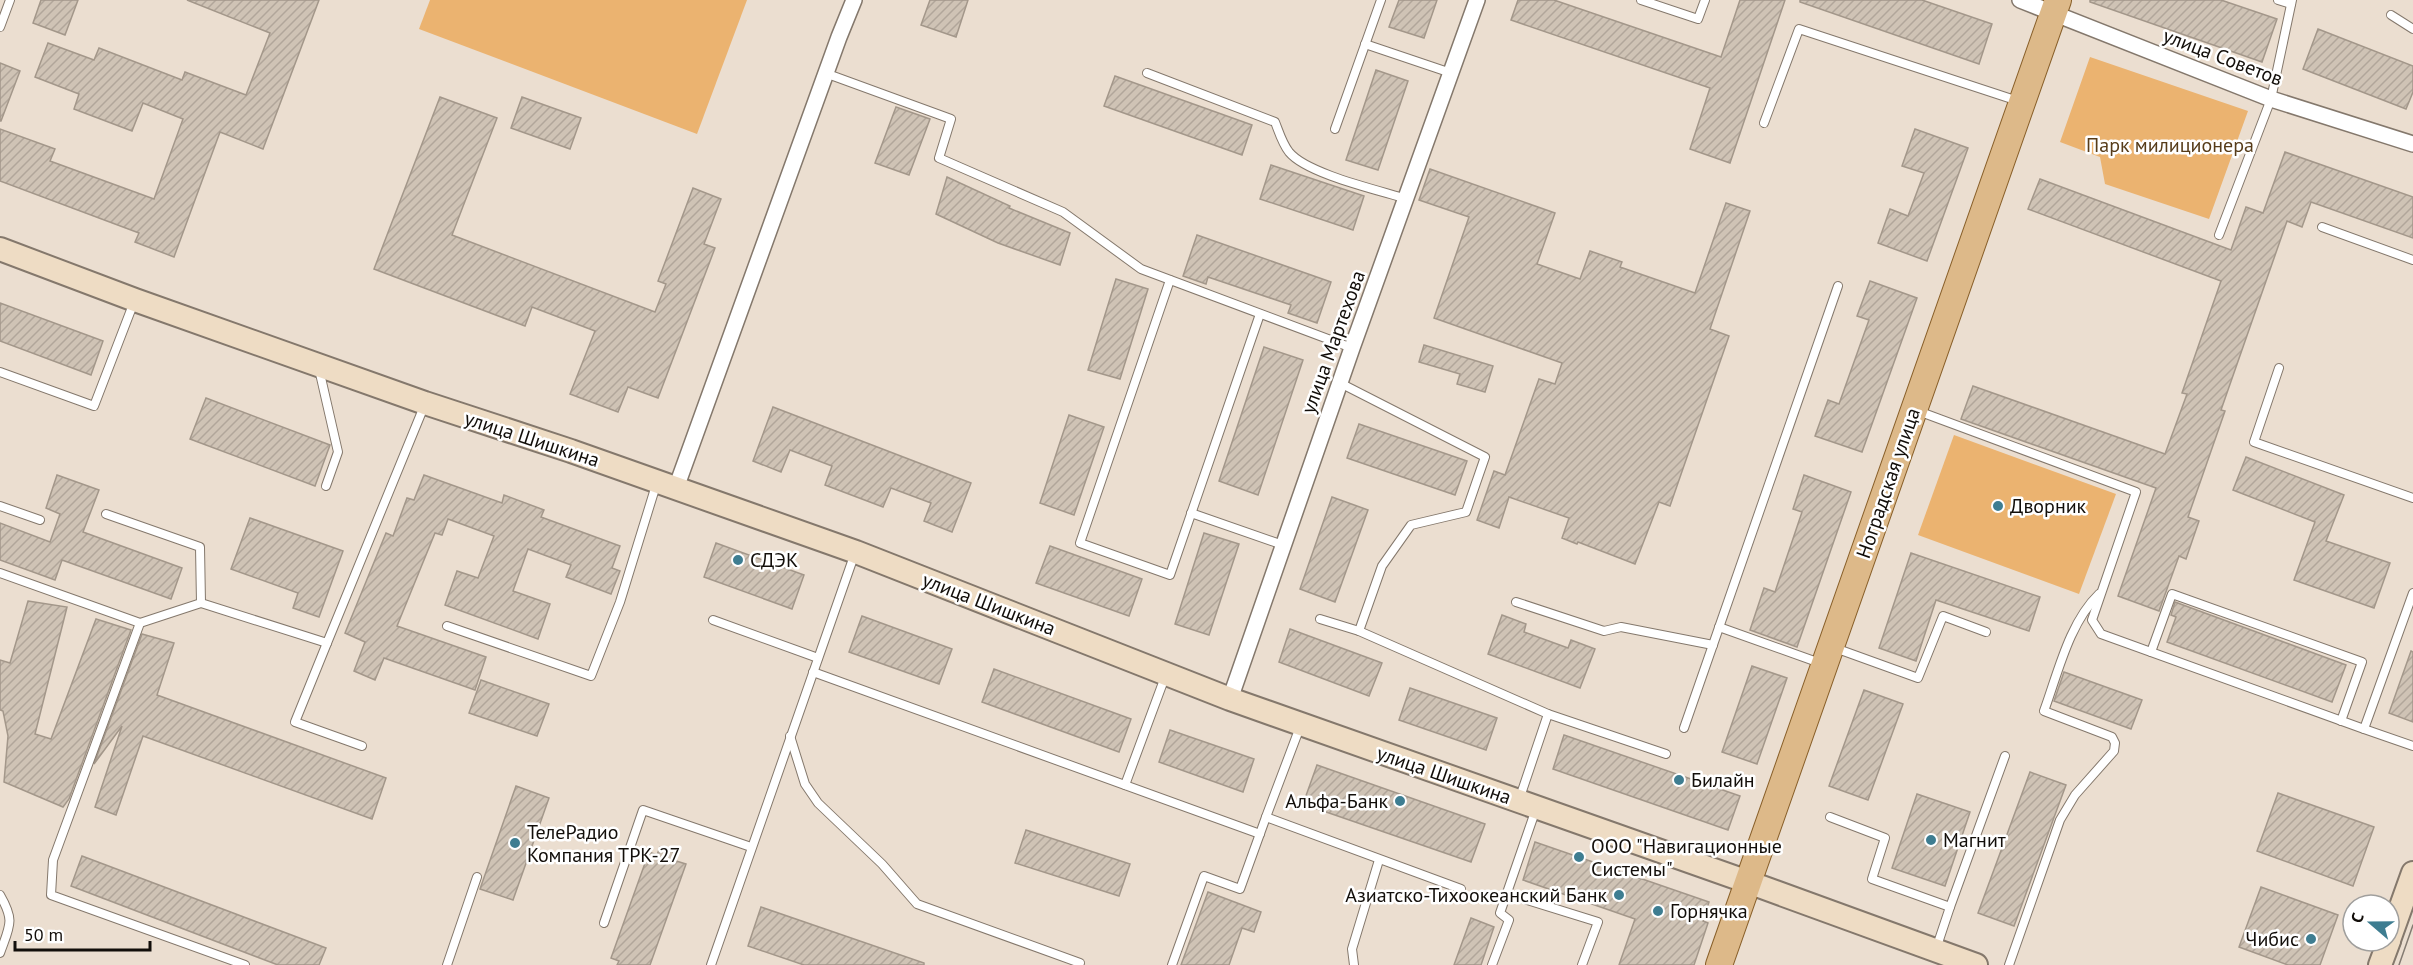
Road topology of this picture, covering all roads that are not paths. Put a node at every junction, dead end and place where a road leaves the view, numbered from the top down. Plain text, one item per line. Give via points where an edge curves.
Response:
1 (10, 0) edge
2 (854, 0) edge
3 (1381, 0) edge
4 (1477, 0) edge
5 (1641, 0) edge
6 (1705, 0) edge
7 (2020, 0) edge
8 (2278, 0) edge
9 (2291, 2) edge
10 (2056, 6) edge
11 (2391, 15) dead end
12 (0, 27) edge
13 (2413, 28) edge
14 (1365, 44) junction
15 (1147, 73) dead end
16 (1451, 73) junction
17 (825, 74) junction
18 (2271, 99) junction
19 (2022, 103) junction
20 (1764, 123) dead end
21 (1335, 129) dead end
22 (2413, 144) edge
23 (1407, 199) junction
24 (2322, 227) dead end
25 (2219, 235) dead end
26 (0, 249) edge
27 (2413, 261) edge
28 (1170, 280) junction
29 (1838, 286) dead end
30 (135, 300) junction
31 (1260, 314) junction
32 (1352, 348) junction
33 (318, 365) junction
34 (2279, 368) dead end
35 (0, 372) edge
36 (1340, 383) junction
37 (425, 403) junction
38 (1914, 410) junction
39 (667, 484) junction
40 (326, 486) dead end
41 (2413, 498) edge
42 (0, 506) edge
43 (1191, 513) junction
44 (106, 514) dead end
45 (40, 520) dead end
46 (1283, 546) junction
47 (856, 552) junction
48 (0, 573) edge
49 (2099, 593) junction
50 (2413, 593) edge
51 (1516, 602) dead end
52 (201, 603) junction
53 (1320, 619) dead end
54 (714, 620) dead end
55 (140, 623) junction
56 (447, 626) dead end
57 (1719, 627) junction
58 (1359, 631) junction
59 (1986, 632) dead end
60 (327, 644) junction
61 (1713, 645) junction
62 (2151, 652) junction
63 (1828, 656) junction
64 (818, 658) junction
65 (813, 672) junction
66 (1166, 674) junction
67 (1230, 699) junction
68 (1548, 714) junction
69 (2341, 721) junction
70 (1301, 725) junction
71 (1684, 728) dead end
72 (2364, 729) junction
73 (790, 735) junction
74 (2413, 746) edge
75 (362, 747) dead end
76 (1666, 754) dead end
77 (2005, 756) dead end
78 (1125, 785) junction
79 (1527, 804) junction
80 (1266, 817) junction
81 (1830, 817) dead end
82 (1260, 834) junction
83 (751, 847) junction
84 (1379, 860) junction
85 (2413, 873) edge
86 (477, 877) dead end
87 (1748, 882) junction
88 (1461, 889) dead end
89 (1508, 894) junction
90 (0, 895) edge
91 (2401, 906) edge
92 (1950, 907) junction
93 (0, 908) edge
94 (10, 912) junction
95 (604, 923) dead end
96 (1935, 950) junction
97 (0, 953) edge
98 (245, 965) edge
99 (447, 965) edge
100 (711, 965) edge
101 (1079, 965) edge
102 (1172, 965) edge
103 (1354, 965) edge
104 (1492, 965) edge
105 (1582, 965) edge
106 (1719, 965) edge
107 (1976, 965) edge
108 (2009, 965) edge

1 - 12 lane
2 - 17 street
3 - 14 lane
4 - 16 street, улица Мартехова
5 - 6 lane via 1698,19
7 - 10 street, улица Советов
8 - 9 lane
9 - 18 lane
10 - 18 street, улица Советов
10 - 19 main road, Ноградская улица
11 - 13 lane
14 - 16 lane
14 - 21 lane
15 - 23 lane via 1275,122 1288,152 1299,162
16 - 23 street, улица Мартехова
17 - 28 lane via 951,119 939,158 1063,212 1141,269
17 - 39 street
18 - 22 street, улица Советов
18 - 25 lane
19 - 20 lane via 1799,29
19 - 38 main road, Ноградская улица
23 - 32 street, улица Мартехова
24 - 27 lane
26 - 30 main road, улица Шишкина
28 - 31 lane
28 - 43 lane via 1080,543 1170,575
29 - 57 lane
30 - 33 main road, улица Шишкина
30 - 35 lane via 94,406
31 - 32 lane
31 - 43 lane
32 - 36 street, улица Мартехова
33 - 37 main road, улица Шишкина
33 - 40 lane via 338,452
34 - 41 lane via 2254,442
36 - 46 street, улица Мартехова
36 - 58 lane via 1485,458 1466,512 1410,525 1382,566
37 - 39 main road, улица Шишкина
37 - 60 lane
38 - 49 lane via 2136,492
38 - 63 main road, Ноградская улица
39 - 47 main road, улица Шишкина
39 - 56 lane via 591,676
42 - 45 lane
43 - 46 lane
44 - 52 lane via 200,547
46 - 67 street, улица Мартехова
47 - 64 lane
47 - 66 main road, улица Шишкина
48 - 55 lane
49 - 62 lane via 2092,620 2101,634
49 - 108 lane via 2077,624 2044,711 2112,737 2114,751 2075,795 2060,820
50 - 72 lane
51 - 61 lane via 1604,631 1621,627
52 - 55 lane
52 - 60 lane
53 - 58 lane
54 - 64 lane
55 - 98 lane via 53,860 51,895
57 - 61 lane
57 - 63 lane
58 - 68 lane
59 - 63 lane via 1943,616 1918,678
60 - 75 lane via 295,722
61 - 71 lane
62 - 69 lane
62 - 69 lane via 2172,594 2362,662
63 - 87 main road, Ноградская улица
64 - 65 lane
65 - 73 lane
65 - 78 lane
66 - 67 main road, улица Шишкина
66 - 78 lane
67 - 70 main road, улица Шишкина
68 - 76 lane
68 - 79 lane
69 - 72 lane
70 - 79 main road, улица Шишкина
70 - 80 lane
72 - 74 lane
73 - 83 lane
73 - 101 lane via 805,784 818,803 882,864 916,904
77 - 92 lane
78 - 82 lane
79 - 87 main road, улица Шишкина
79 - 89 lane
80 - 82 lane
80 - 84 lane
81 - 92 lane via 1885,838 1872,879
82 - 102 lane via 1240,889 1204,876
83 - 95 lane via 643,810
83 - 100 lane
84 - 88 lane
84 - 103 lane via 1352,949
85 - 91 main road
86 - 99 lane
87 - 96 main road, улица Шишкина
87 - 106 main road, Ноградская улица
89 - 104 lane via 1500,913 1509,920
89 - 105 lane via 1598,922
90 - 94 lane
92 - 96 lane
93 - 94 lane
94 - 97 lane
96 - 107 main road, улица Шишкина

